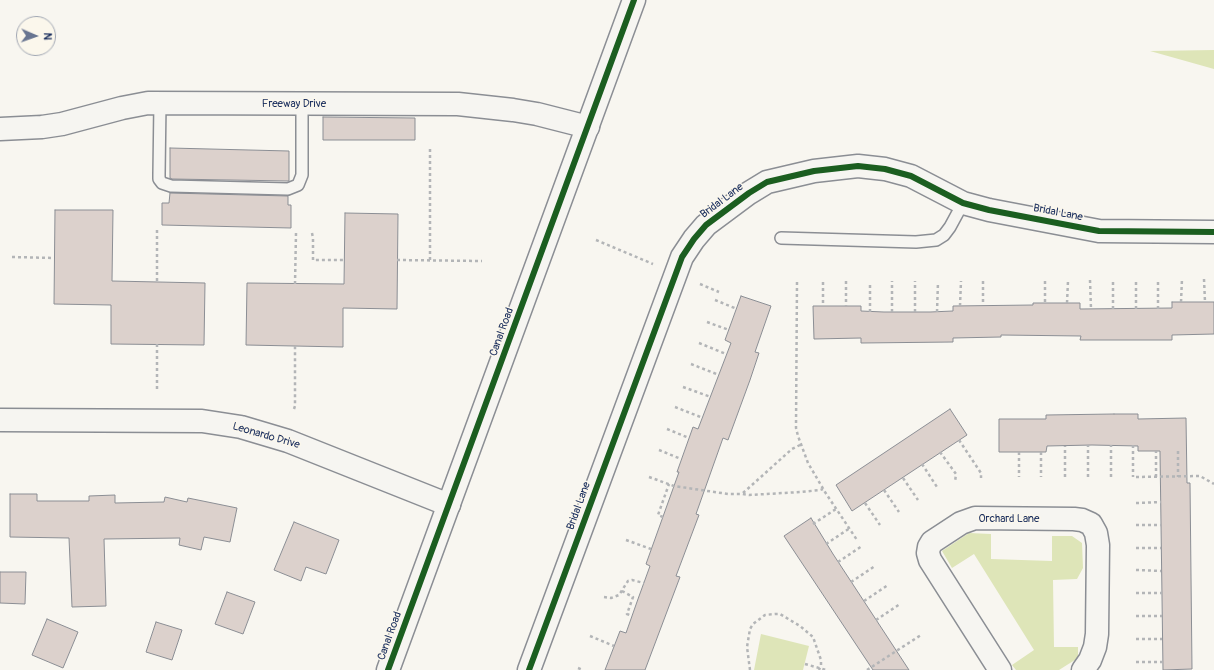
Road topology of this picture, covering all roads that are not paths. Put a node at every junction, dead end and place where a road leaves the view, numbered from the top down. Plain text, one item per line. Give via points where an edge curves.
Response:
1 (634, 0) edge
2 (160, 103) junction
3 (302, 104) junction
4 (588, 127) junction
5 (0, 129) edge
6 (963, 203) junction
7 (1214, 232) edge
8 (781, 238) dead end
9 (0, 420) edge
10 (449, 505) junction
11 (388, 670) edge
12 (529, 670) edge
13 (1000, 670) edge
14 (1083, 670) edge

1 - 4 street, Canal Road
2 - 3 street, Freeway Drive
2 - 3 lane via 159,179 166,186 288,189 298,185 302,175
2 - 5 street, Freeway Drive via 122,108 62,124
3 - 4 street, Freeway Drive via 458,104 537,114
4 - 10 street, Canal Road
6 - 7 street, Bridal Lane via 1099,231
6 - 8 lane via 950,227 936,240 916,242
6 - 12 street, Bridal Lane via 911,176 885,169 858,166 814,171 767,182 749,192 706,225 682,257
9 - 10 street, Leonardo Drive via 202,421 241,427 288,440
10 - 11 street, Canal Road
13 - 14 street, Orchard Lane via 928,553 932,542 961,523 975,518 1074,519 1092,524 1098,545 1097,634 1090,660

